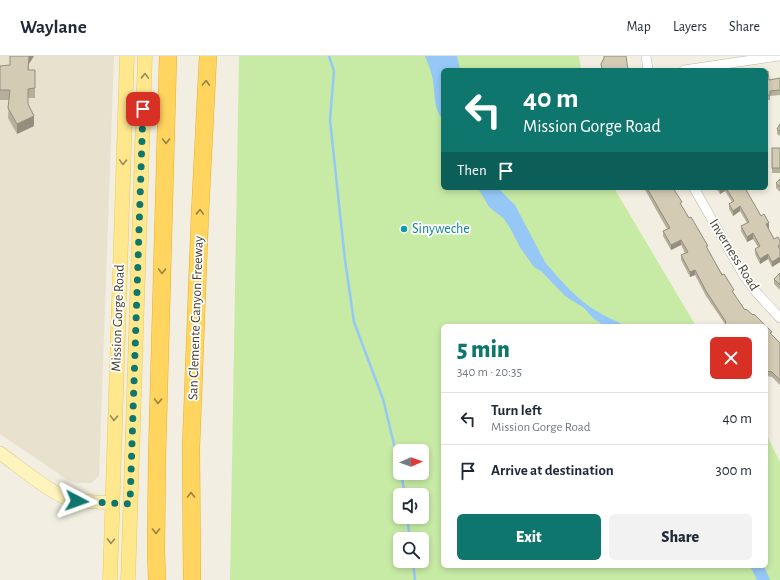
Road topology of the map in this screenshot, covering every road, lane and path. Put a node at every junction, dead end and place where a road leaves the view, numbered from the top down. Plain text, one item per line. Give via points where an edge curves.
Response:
1 (127, 56) edge
2 (145, 56) edge
3 (168, 56) edge
4 (208, 56) edge
5 (646, 56) edge
6 (780, 56) edge
7 (757, 58) edge
8 (648, 68) edge
9 (696, 68) edge
10 (695, 190) edge
11 (780, 318) edge
12 (0, 453) edge
13 (112, 503) junction
14 (130, 504) junction
15 (191, 562) junction
16 (110, 580) edge
17 (128, 580) edge
18 (157, 580) edge
19 (192, 580) edge
20 (199, 580) edge

1 -> 13 main road, Mission Gorge Road
14 -> 2 main road, Mission Gorge Road
3 -> 18 highway via 157,458
15 -> 4 highway, San Clemente Canyon Freeway via 191,448
5 - 8 street
6 - 7 street
7 - 9 street
10 - 11 street, Inverness Road via 744,276
12 - 13 street via 67,498
13 - 14 main road
13 -> 16 main road, Mission Gorge Road
14 - 17 main road, Mission Gorge Road
15 - 19 highway, San Clemente Canyon Freeway
15 - 20 highway

